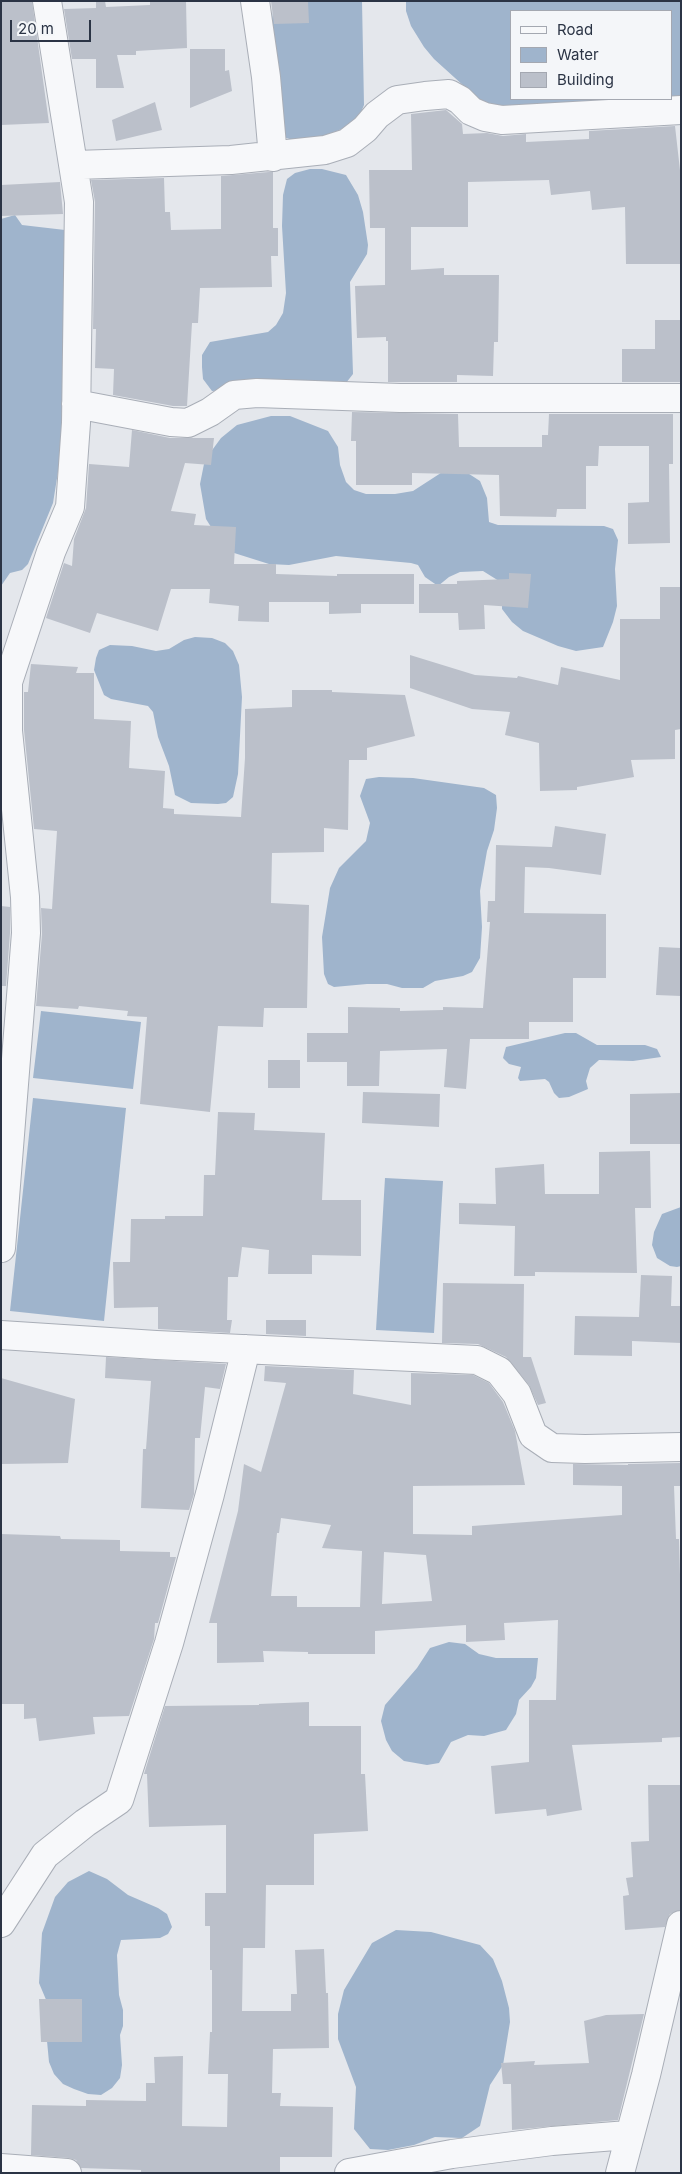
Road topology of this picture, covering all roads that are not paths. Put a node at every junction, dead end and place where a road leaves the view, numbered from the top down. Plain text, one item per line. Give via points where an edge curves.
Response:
1 (47, 1) edge
2 (255, 1) edge
3 (681, 110) edge
4 (273, 157) junction
5 (75, 165) junction
6 (681, 398) edge
7 (76, 404) junction
8 (5, 681) edge
9 (1, 1248) edge
10 (1, 1335) edge
11 (246, 1349) junction
12 (681, 1447) edge
13 (1, 1923) edge
14 (681, 1925) edge
15 (628, 2135) junction
16 (1, 2168) edge
17 (67, 2173) edge
18 (349, 2173) edge
19 (620, 2173) edge

1 - 5 street via 61,98
2 - 4 street
3 - 4 street via 502,120 471,111 449,94 425,96 398,100 348,143 325,150
4 - 5 street
5 - 7 street via 79,202
6 - 7 street via 400,398 257,393 234,395 188,423
7 - 8 street via 70,507
8 - 9 street via 26,933
10 - 11 street
11 - 12 street via 477,1360 499,1371 517,1394 533,1435 552,1448
11 - 13 street via 169,1643 119,1800 45,1855
14 - 15 street via 646,2075
15 - 18 street via 461,2153
15 - 19 street
16 - 17 street

